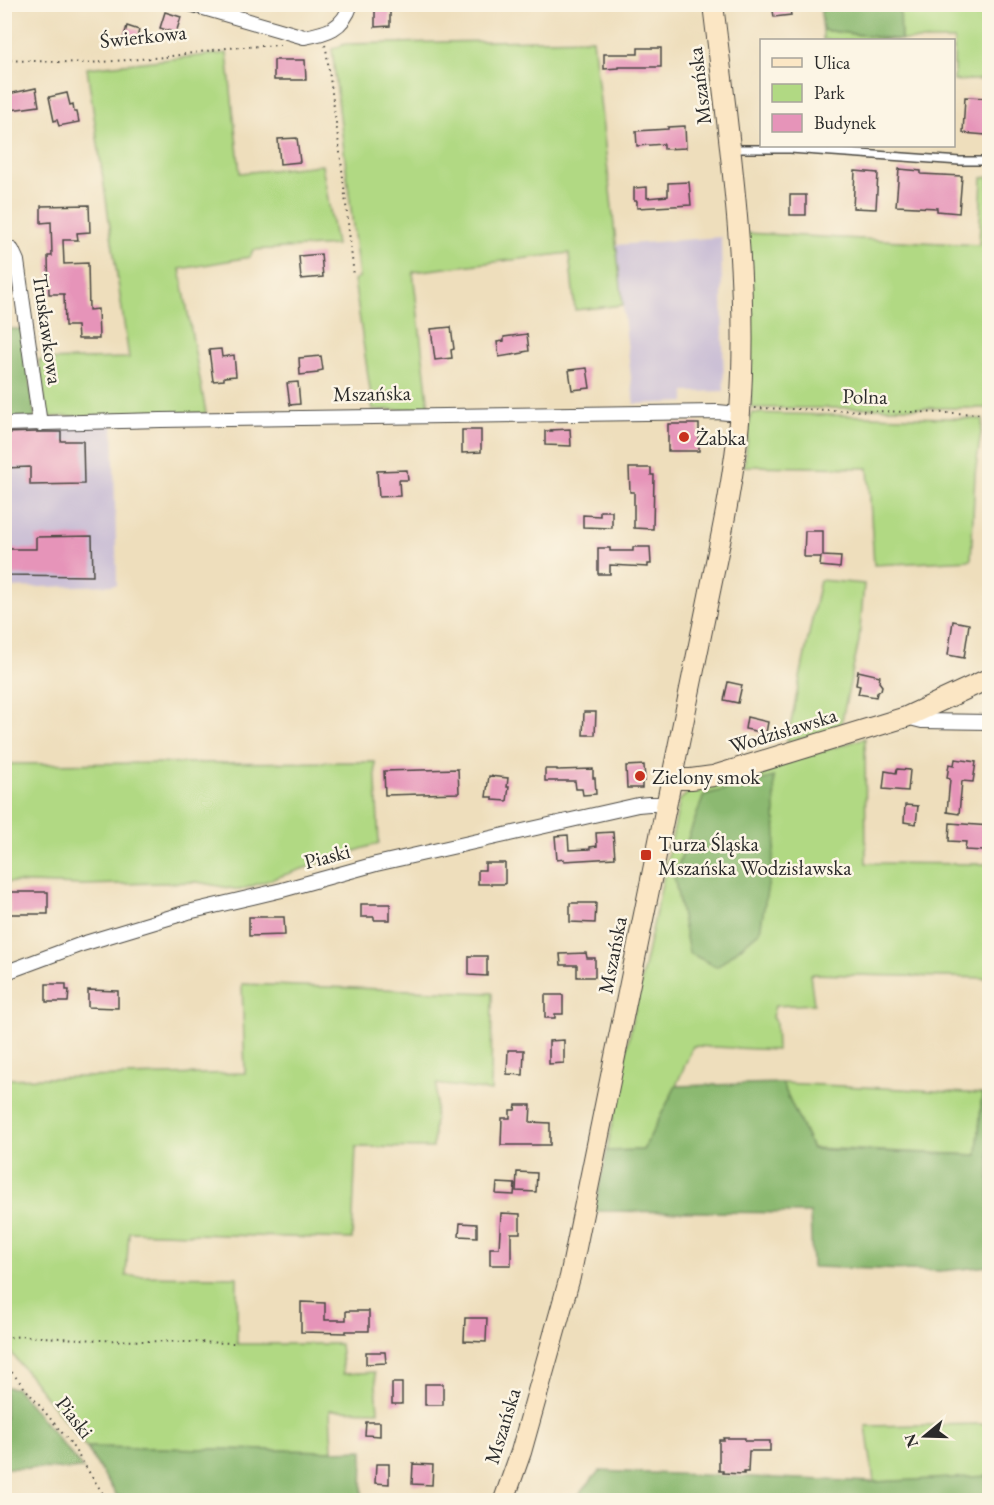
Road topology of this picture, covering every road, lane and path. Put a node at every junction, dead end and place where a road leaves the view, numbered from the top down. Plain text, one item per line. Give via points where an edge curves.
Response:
1 (190, 4) edge
2 (351, 4) edge
3 (713, 4) edge
4 (320, 34) junction
5 (281, 45) dead end
6 (4, 60) edge
7 (730, 149) junction
8 (990, 161) edge
9 (4, 246) edge
10 (354, 276) dead end
11 (740, 411) junction
12 (990, 414) edge
13 (4, 424) edge
14 (40, 424) junction
15 (990, 678) edge
16 (906, 717) junction
17 (990, 722) edge
18 (672, 778) junction
19 (667, 804) junction
20 (4, 973) edge
21 (4, 1338) edge
22 (234, 1343) dead end
23 (4, 1363) edge
24 (107, 1500) edge
25 (504, 1500) edge

1 - 4 street, Świerkowa via 303,37
2 - 4 street via 342,23
3 - 7 street, Mszańska
4 - 10 path via 326,48
5 - 6 path, Świerkowa via 89,63
7 - 8 lane
7 - 11 street, Mszańska via 743,316
9 - 14 street, Truskawkowa via 12,250 17,261
11 - 12 path, Polna
11 - 14 street, Mszańska
11 - 18 street, Mszańska via 725,517
13 - 14 street, Mszańska
15 - 16 street, Wodzisławska
16 - 17 street, Wodzisławska via 922,721
16 - 18 street, Wodzisławska via 713,777
18 - 19 street, Mszańska
19 - 20 street, Piaski via 638,806 376,864 188,912
19 - 25 street, Mszańska via 570,1277
21 - 22 path
23 - 24 path, Piaski via 69,1441

